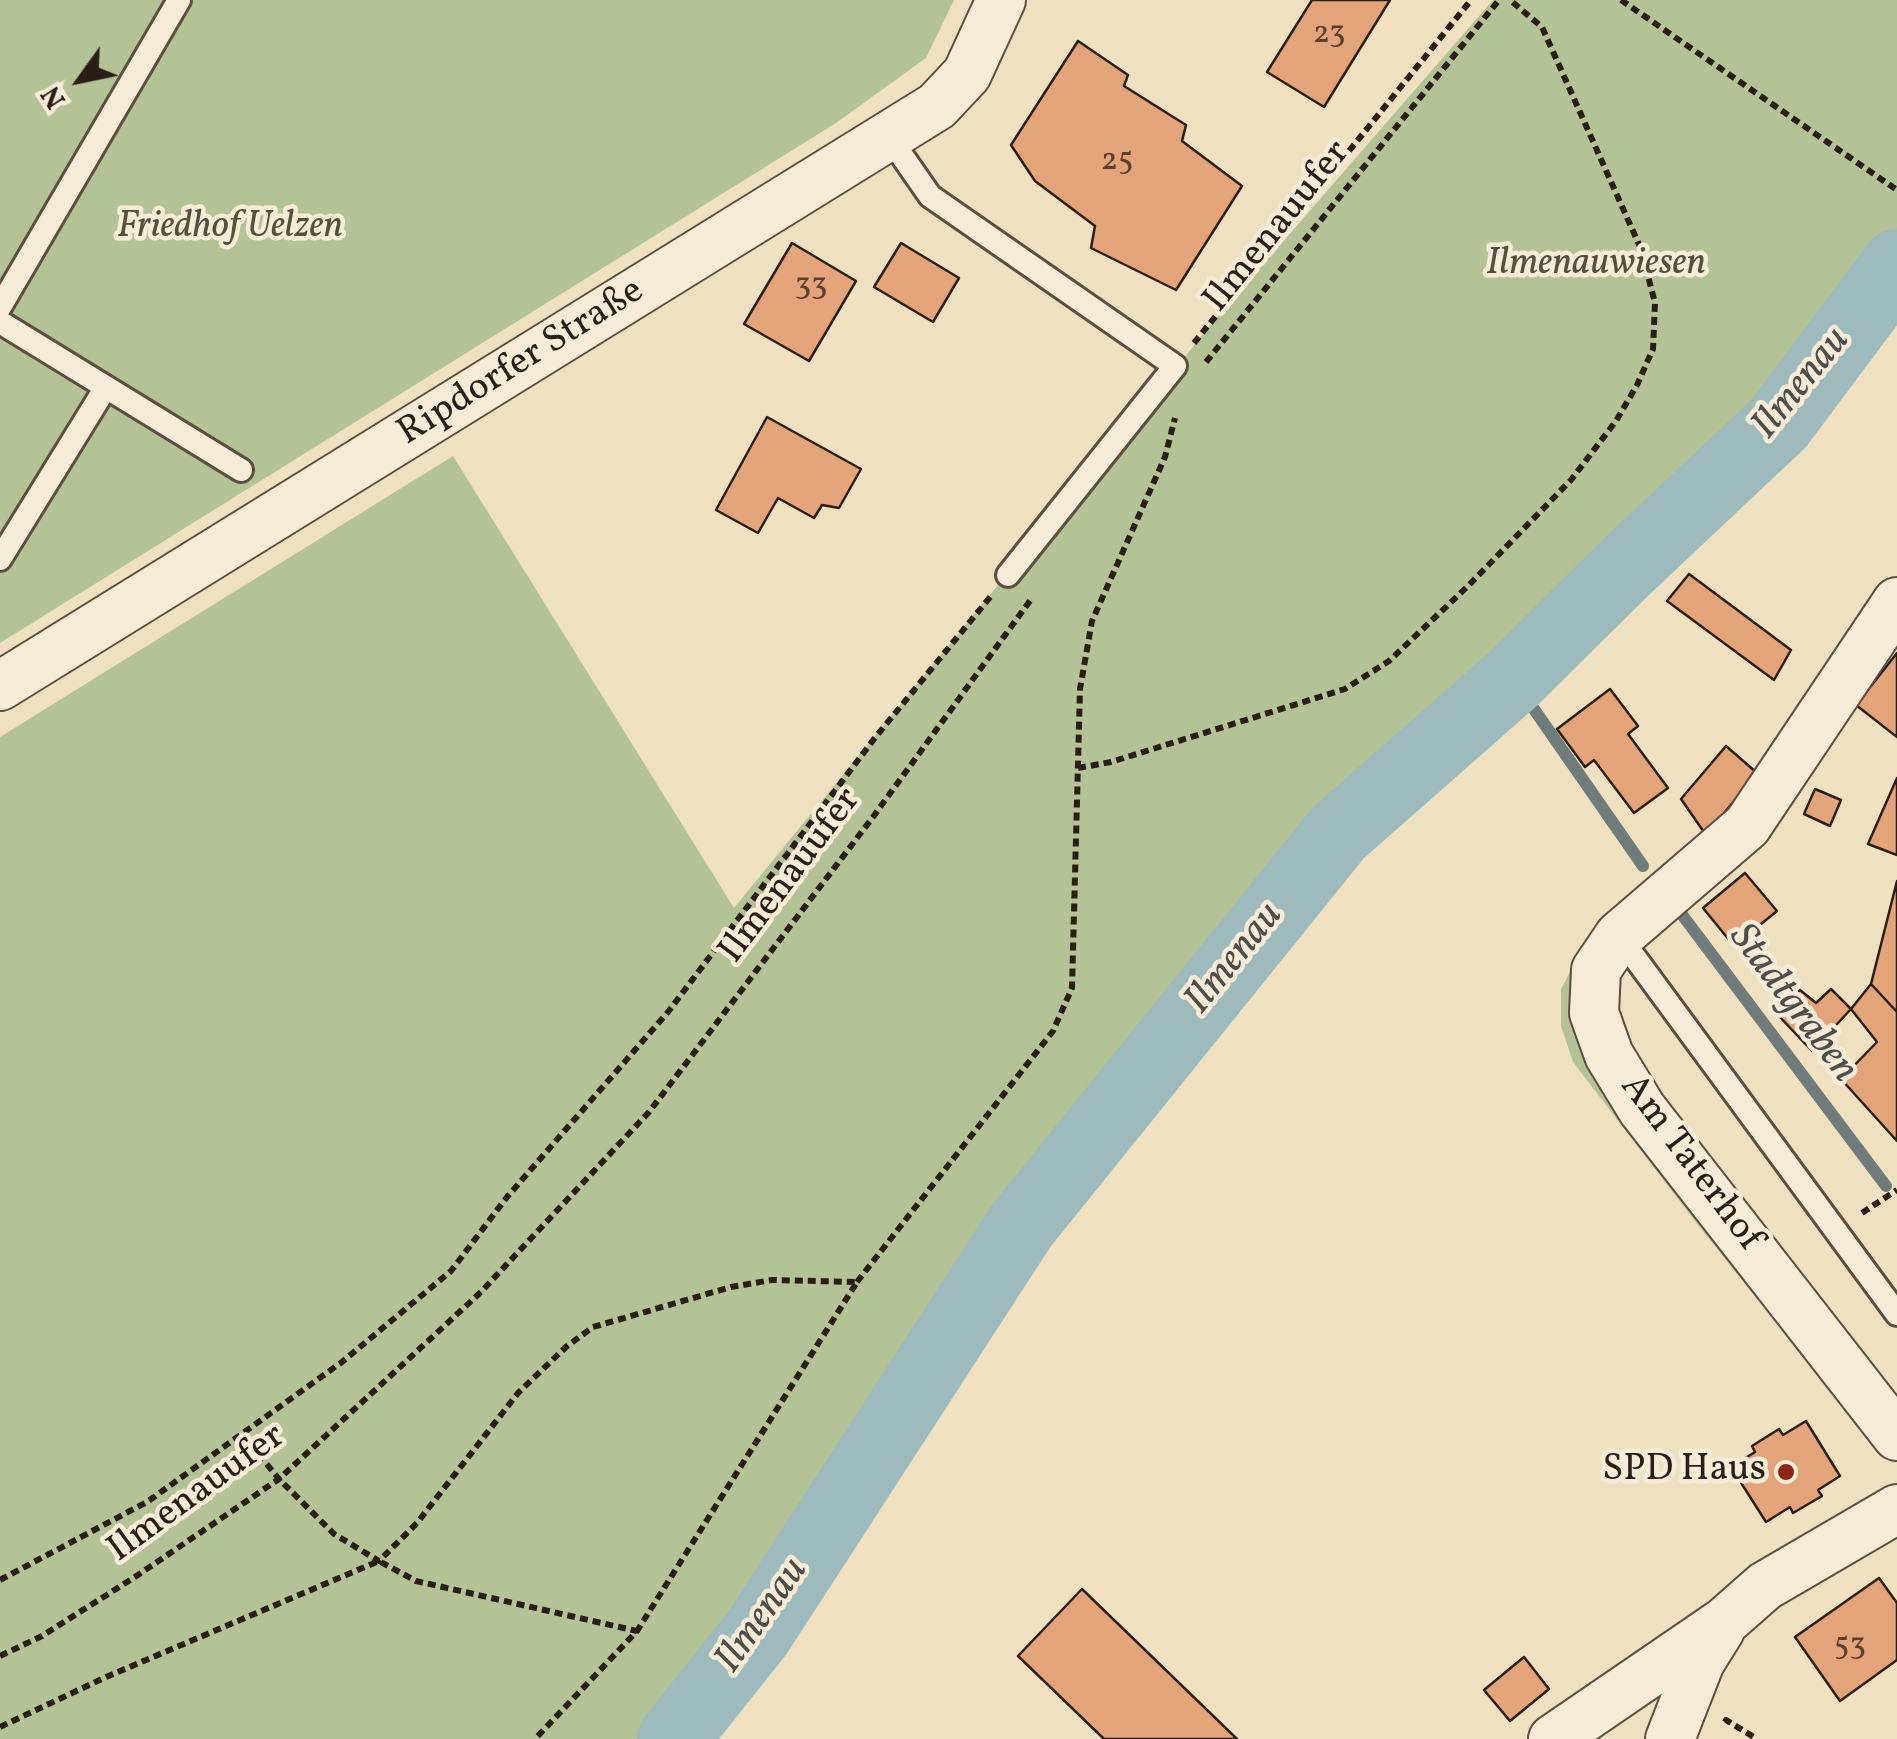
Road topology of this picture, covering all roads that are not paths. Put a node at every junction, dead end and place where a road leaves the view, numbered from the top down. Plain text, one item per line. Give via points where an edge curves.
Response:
1 (180, 0) edge
2 (1001, 0) edge
3 (889, 137) junction
4 (0, 307) edge
5 (0, 322) edge
6 (106, 387) junction
7 (240, 470) dead end
8 (0, 560) edge
9 (1008, 575) road end
10 (1897, 602) edge
11 (0, 686) edge
12 (1619, 936) junction
13 (1897, 1314) edge
14 (1897, 1436) edge
15 (1897, 1509) edge
16 (1724, 1622) junction
17 (1553, 1739) edge
18 (1670, 1739) edge

1 - 4 lane
2 - 3 street, Ripdorfer Straße via 968,74 937,106
3 - 9 lane via 930,196 1175,366
3 - 11 street, Ripdorfer Straße
5 - 6 lane
6 - 7 lane
6 - 8 lane
10 - 12 street, Am Taterhof via 1746,826
12 - 13 lane
12 - 14 street, Am Taterhof via 1596,970 1594,1013 1609,1055 1642,1109
15 - 16 street via 1765,1586
16 - 17 street
16 - 18 street via 1700,1662

